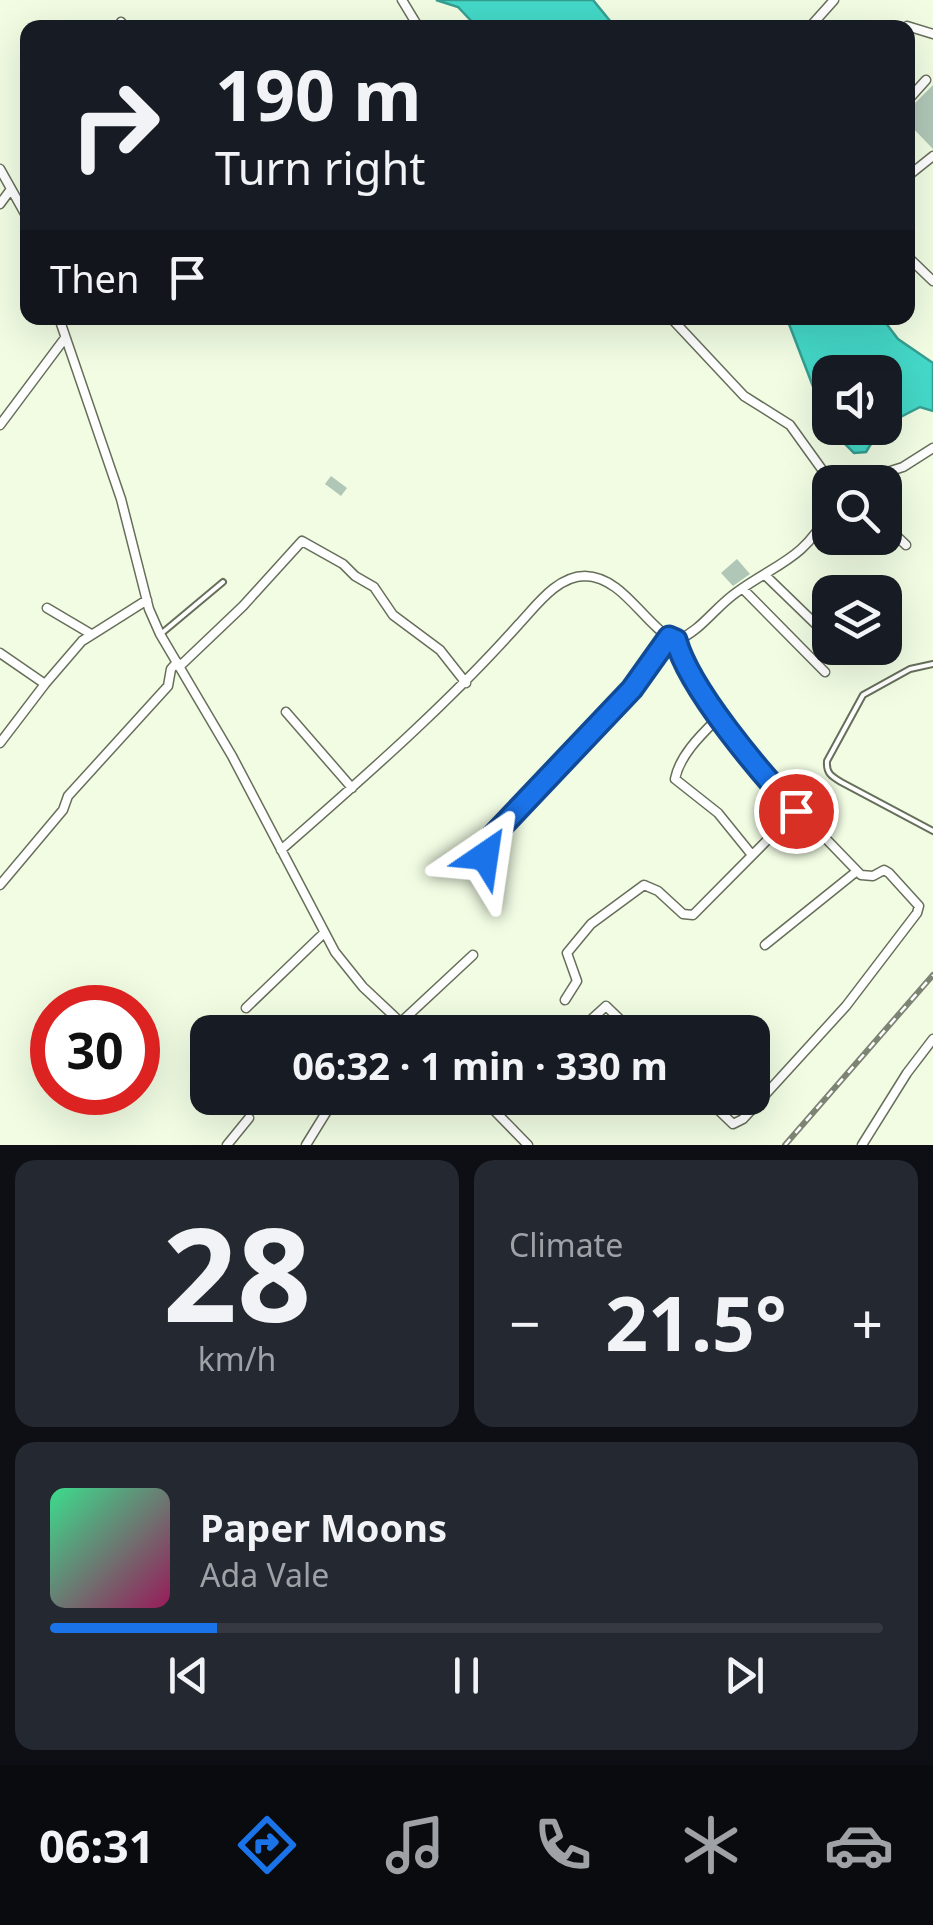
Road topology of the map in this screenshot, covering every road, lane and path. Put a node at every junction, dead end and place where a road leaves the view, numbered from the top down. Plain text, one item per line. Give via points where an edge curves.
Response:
1 (834, 0) edge
2 (816, 20) edge
3 (926, 80) dead end
4 (915, 92) edge
5 (0, 169) edge
6 (11, 190) junction
7 (0, 204) edge
8 (20, 204) edge
9 (61, 325) edge
10 (678, 325) edge
11 (65, 338) junction
12 (0, 424) edge
13 (933, 448) edge
14 (819, 465) edge
15 (902, 468) edge
16 (812, 538) edge
17 (902, 541) edge
18 (906, 545) dead end
19 (766, 576) junction
20 (223, 582) dead end
21 (742, 588) junction
22 (146, 600) junction
23 (47, 608) dead end
24 (812, 621) edge
25 (91, 634) junction
26 (160, 634) junction
27 (672, 639) junction
28 (0, 653) edge
29 (178, 664) junction
30 (933, 664) edge
31 (825, 672) dead end
32 (466, 682) junction
33 (45, 684) junction
34 (286, 712) dead end
35 (720, 716) junction
36 (0, 743) edge
37 (352, 788) junction
38 (796, 811) junction
39 (933, 830) edge
40 (281, 850) junction
41 (752, 856) junction
42 (857, 871) junction
43 (498, 875) dead end
44 (0, 885) edge
45 (324, 933) junction
46 (765, 946) dead end
47 (473, 955) dead end
48 (565, 1000) dead end
49 (246, 1008) dead end
50 (391, 1015) edge
51 (415, 1015) edge
52 (596, 1015) edge
53 (615, 1015) edge
54 (933, 1039) edge
55 (770, 1089) edge
56 (325, 1115) edge
57 (499, 1115) edge
58 (724, 1115) edge
59 (747, 1115) edge
60 (249, 1118) dead end
61 (227, 1145) edge
62 (306, 1145) edge
63 (528, 1145) edge
64 (862, 1145) edge

1 - 2 street
3 - 4 street
5 - 6 street
6 - 7 street
6 - 8 street
9 - 11 street
10 - 14 street via 744,396 790,426
11 - 12 street
11 - 22 street via 121,499
13 - 15 street
16 - 19 street
17 - 18 street
19 - 21 street
19 - 24 street
20 - 26 lane
21 - 27 street via 693,634
21 - 31 street
22 - 25 street
22 - 26 street
23 - 25 street
25 - 33 street
26 - 29 street
27 - 32 street via 609,585 584,576 568,579 548,592
27 - 35 street
27 - 43 street via 485,844
28 - 33 street
29 - 32 street via 302,541 374,587 393,615 440,650
29 - 40 street
29 - 44 street via 168,686 68,796
30 - 39 lane via 863,695 826,768
32 - 37 street
33 - 36 street
34 - 37 street
35 - 38 street
35 - 41 street via 675,779 718,814
37 - 40 street
38 - 41 street
38 - 42 street
40 - 45 street
41 - 48 street via 692,914 683,914 652,886 638,887 571,946 567,957 577,981
42 - 46 street
42 - 55 street via 867,877 889,872 917,901 917,914
45 - 49 street
45 - 50 street
47 - 51 street
52 - 53 street via 606,1006
54 - 64 street
56 - 62 street
57 - 63 street
58 - 59 street via 733,1124
60 - 61 street

